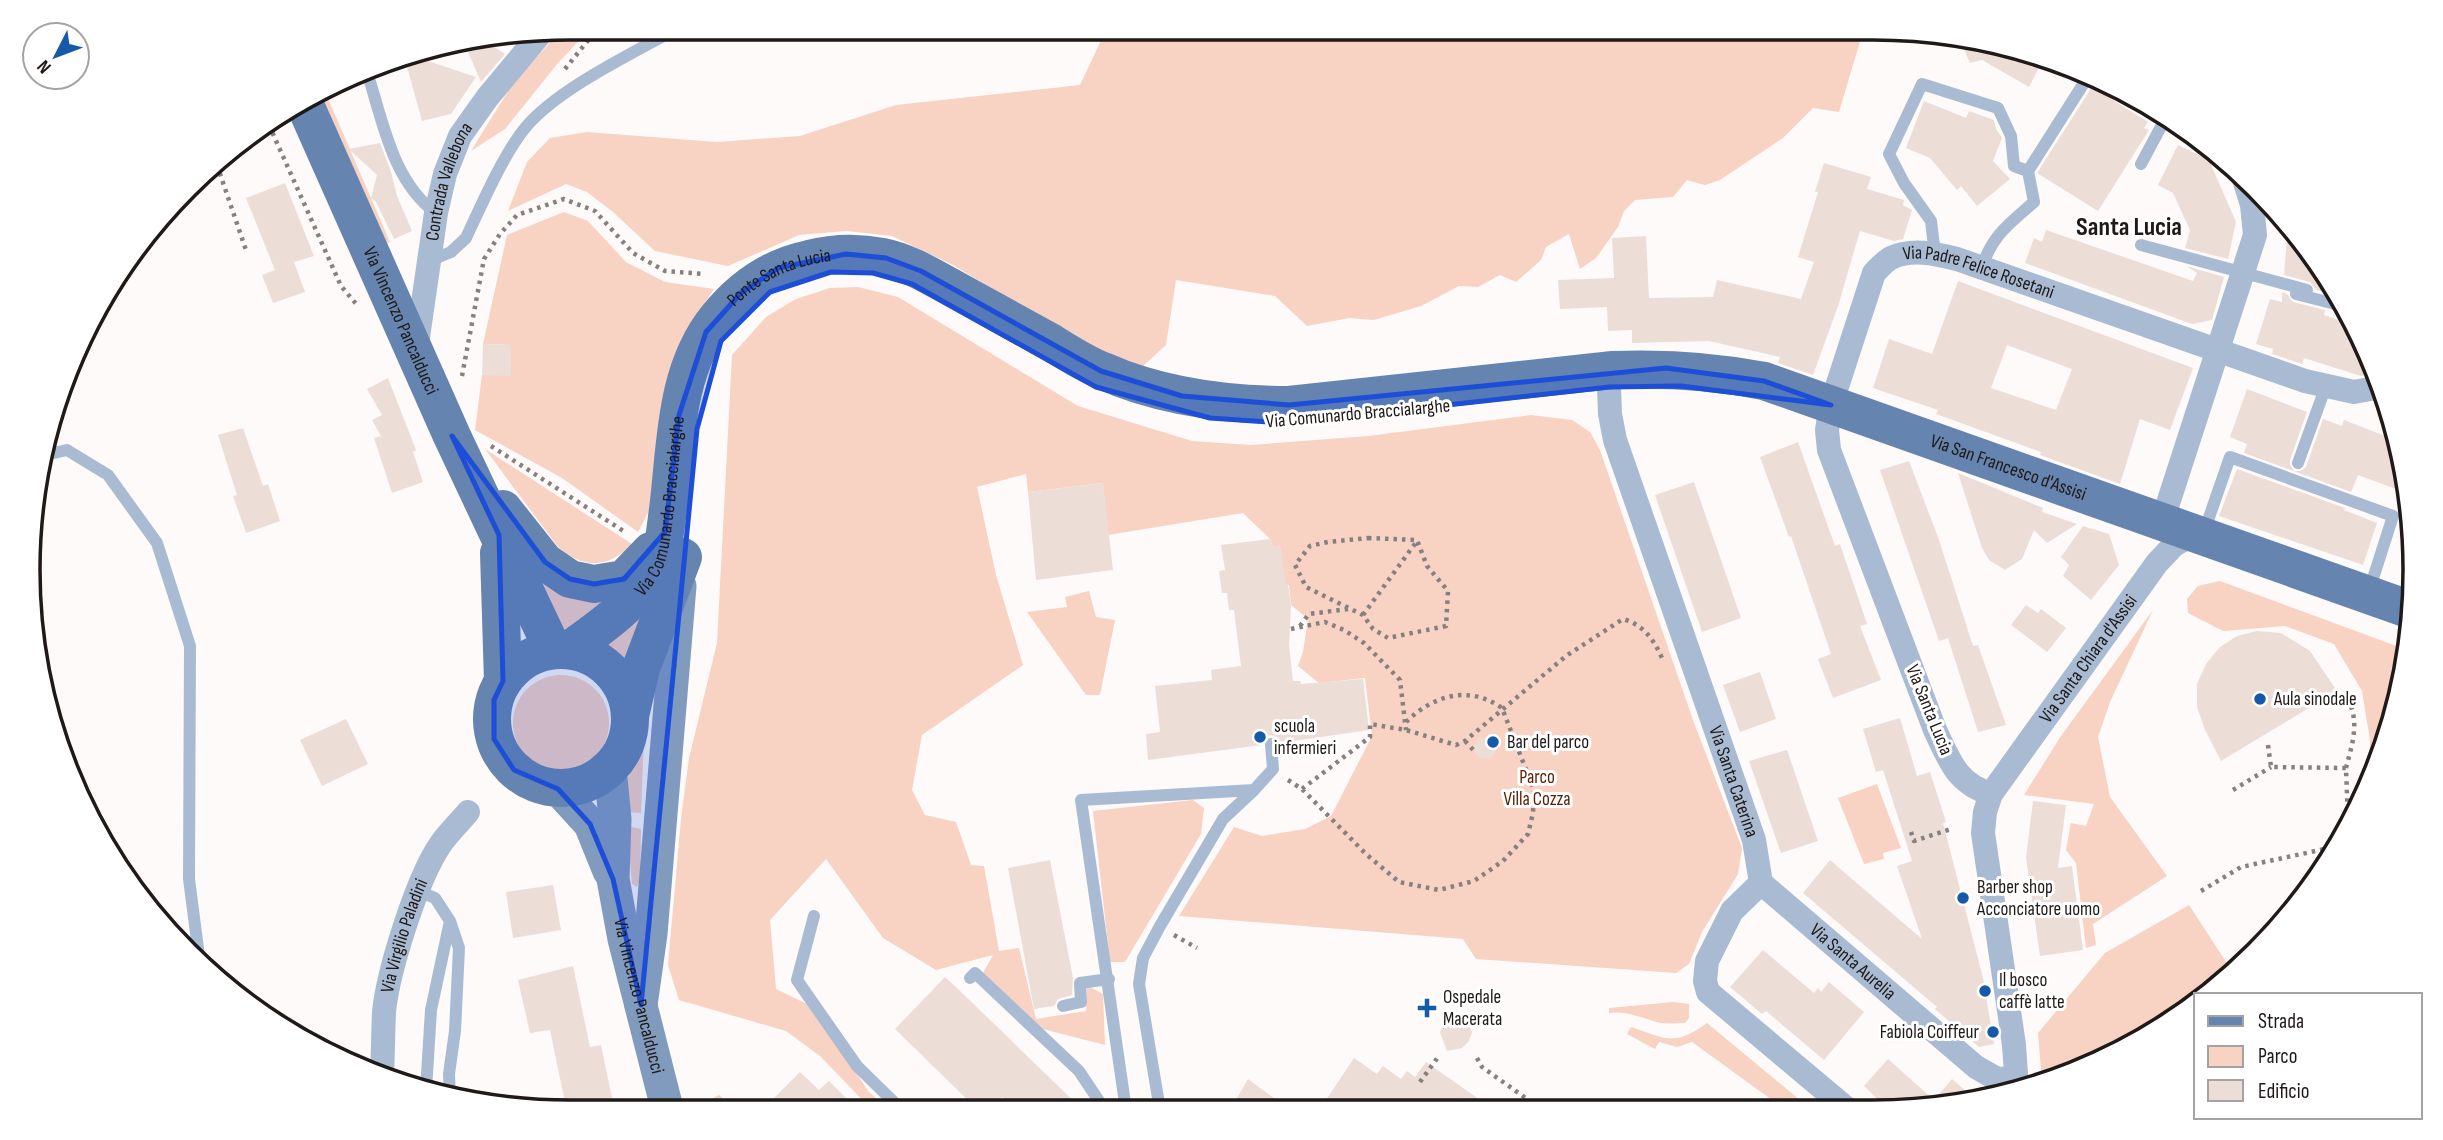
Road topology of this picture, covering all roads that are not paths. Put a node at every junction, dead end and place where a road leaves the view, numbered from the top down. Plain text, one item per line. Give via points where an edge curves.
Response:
1 (657, 40) edge
2 (534, 41) edge
3 (370, 80) edge
4 (2083, 84) edge
5 (307, 110) edge
6 (2161, 126) edge
7 (2141, 164) dead end
8 (2028, 171) junction
9 (2249, 197) edge
10 (436, 213) junction
11 (2141, 246) dead end
12 (1935, 254) junction
13 (429, 261) junction
14 (871, 264) joint
15 (1982, 268) junction
16 (2241, 278) junction
17 (2307, 290) dead end
18 (2330, 303) edge
19 (713, 337) joint
20 (2217, 351) junction
21 (416, 355) junction
22 (1603, 380) junction
23 (2326, 386) junction
24 (2371, 389) edge
25 (1831, 405) junction
26 (469, 439) junction
27 (53, 453) edge
28 (2298, 463) dead end
29 (2186, 531) junction
30 (499, 536) junction
31 (660, 544) junction
32 (2368, 595) junction
33 (2402, 607) edge
34 (561, 650) junction
35 (503, 681) junction
36 (630, 716) junction
37 (1271, 744) dead end
38 (610, 768) junction
39 (558, 789) junction
40 (1254, 790) junction
41 (1991, 794) junction
42 (468, 812) dead end
43 (613, 879) junction
44 (1761, 883) junction
45 (418, 891) junction
46 (814, 916) dead end
47 (450, 921) junction
48 (198, 948) edge
49 (970, 978) dead end
50 (1109, 979) junction
51 (641, 1005) junction
52 (1063, 1006) dead end
53 (382, 1065) edge
54 (426, 1080) edge
55 (2016, 1080) edge
56 (2011, 1082) edge
57 (450, 1086) edge
58 (665, 1100) edge
59 (893, 1100) edge
60 (1098, 1100) edge
61 (1125, 1100) edge
62 (1158, 1100) edge
63 (1836, 1100) edge

1 - 13 lane via 552,102 524,129 466,238
2 - 10 street, Contrada Vallebona via 460,136
3 - 10 lane via 404,179
4 - 8 lane
5 - 21 main road, Via Vincenzo Pancalducci
6 - 7 lane
8 - 12 lane via 2014,166 2011,136 1998,107 1922,85 1889,154 1903,183 1931,221
8 - 15 lane via 2034,202 1987,249
9 - 16 street via 2255,234
10 - 13 street, Contrada Vallebona
11 - 16 lane
12 - 15 street, Via Padre Felice Rosetani
12 - 25 street, Via Padre Felice Rosetani via 1889,258 1874,273
13 - 21 street, Contrada Vallebona
14 - 19 main road, Ponte Santa Lucia via 827,255 778,268 724,309
14 - 22 main road, Via Comunardo Braccialarghe via 886,257 921,271 1101,371 1182,396 1289,405
15 - 20 street, Via Padre Felice Rosetani
16 - 17 lane
16 - 18 lane
16 - 20 street
19 - 31 main road, Via Comunardo Braccialarghe via 697,429
20 - 23 street, Via Padre Felice Rosetani
20 - 29 street
21 - 26 main road, Via Vincenzo Pancalducci
22 - 25 main road, Via Comunardo Braccialarghe via 1736,389
22 - 25 main road, Via San Francesco d'Assisi via 1666,368 1764,381
22 - 44 street, Via Santa Caterina via 1615,440 1754,840
23 - 24 street, Via Padre Felice Rosetani via 2354,392
23 - 28 lane
25 - 29 main road, Via San Francesco d'Assisi
25 - 41 street, Via Santa Lucia via 1827,430 1837,476 1934,730 1966,783
26 - 30 main road, Via Vincenzo Pancalducci
26 - 31 main road via 512,522 545,562 570,579 594,584 624,579
27 - 48 lane via 68,450 108,475 157,543 190,646 190,879
29 - 32 main road, Via San Francesco d'Assisi
29 - 32 lane via 2230,457 2393,516
29 - 41 street, Via Santa Chiara d'Assisi via 2157,563
30 - 34 main road, Via Vincenzo Pancalducci
30 - 35 main road, Via Vincenzo Pancalducci
31 - 34 main road, Via Comunardo Braccialarghe via 655,570 637,595
31 - 36 main road via 662,607
31 - 51 main road via 651,934
32 - 33 main road, Via San Francesco d'Assisi
34 - 35 main road via 533,656
34 - 36 main road via 588,655 604,666 627,697
35 - 39 main road, Via Vincenzo Pancalducci via 494,700 492,720 502,756 529,781
36 - 38 main road via 629,735
37 - 40 lane via 1273,769
38 - 39 main road via 586,784
38 - 43 main road, Via Vincenzo Pancalducci via 615,819
39 - 43 main road, Via Vincenzo Pancalducci via 590,824
40 - 50 lane via 1081,800
40 - 62 lane via 1223,819 1143,958 1139,984
41 - 55 street via 1983,833
42 - 45 street, Via Virgilio Paladini via 439,846
43 - 51 main road, Via Vincenzo Pancalducci
44 - 56 street, Via Santa Aurelia via 1976,1067
44 - 63 street via 1732,911 1707,961 1704,981 1708,992
45 - 47 lane via 435,898
45 - 53 street, Via Virgilio Paladini via 384,1010
46 - 59 lane via 797,980 857,1066
47 - 54 lane via 430,1010
47 - 57 lane via 459,948
49 - 60 lane via 975,973 1079,1071
50 - 52 lane via 1080,983 1080,1002
50 - 61 lane
51 - 58 main road, Via Vincenzo Pancalducci

